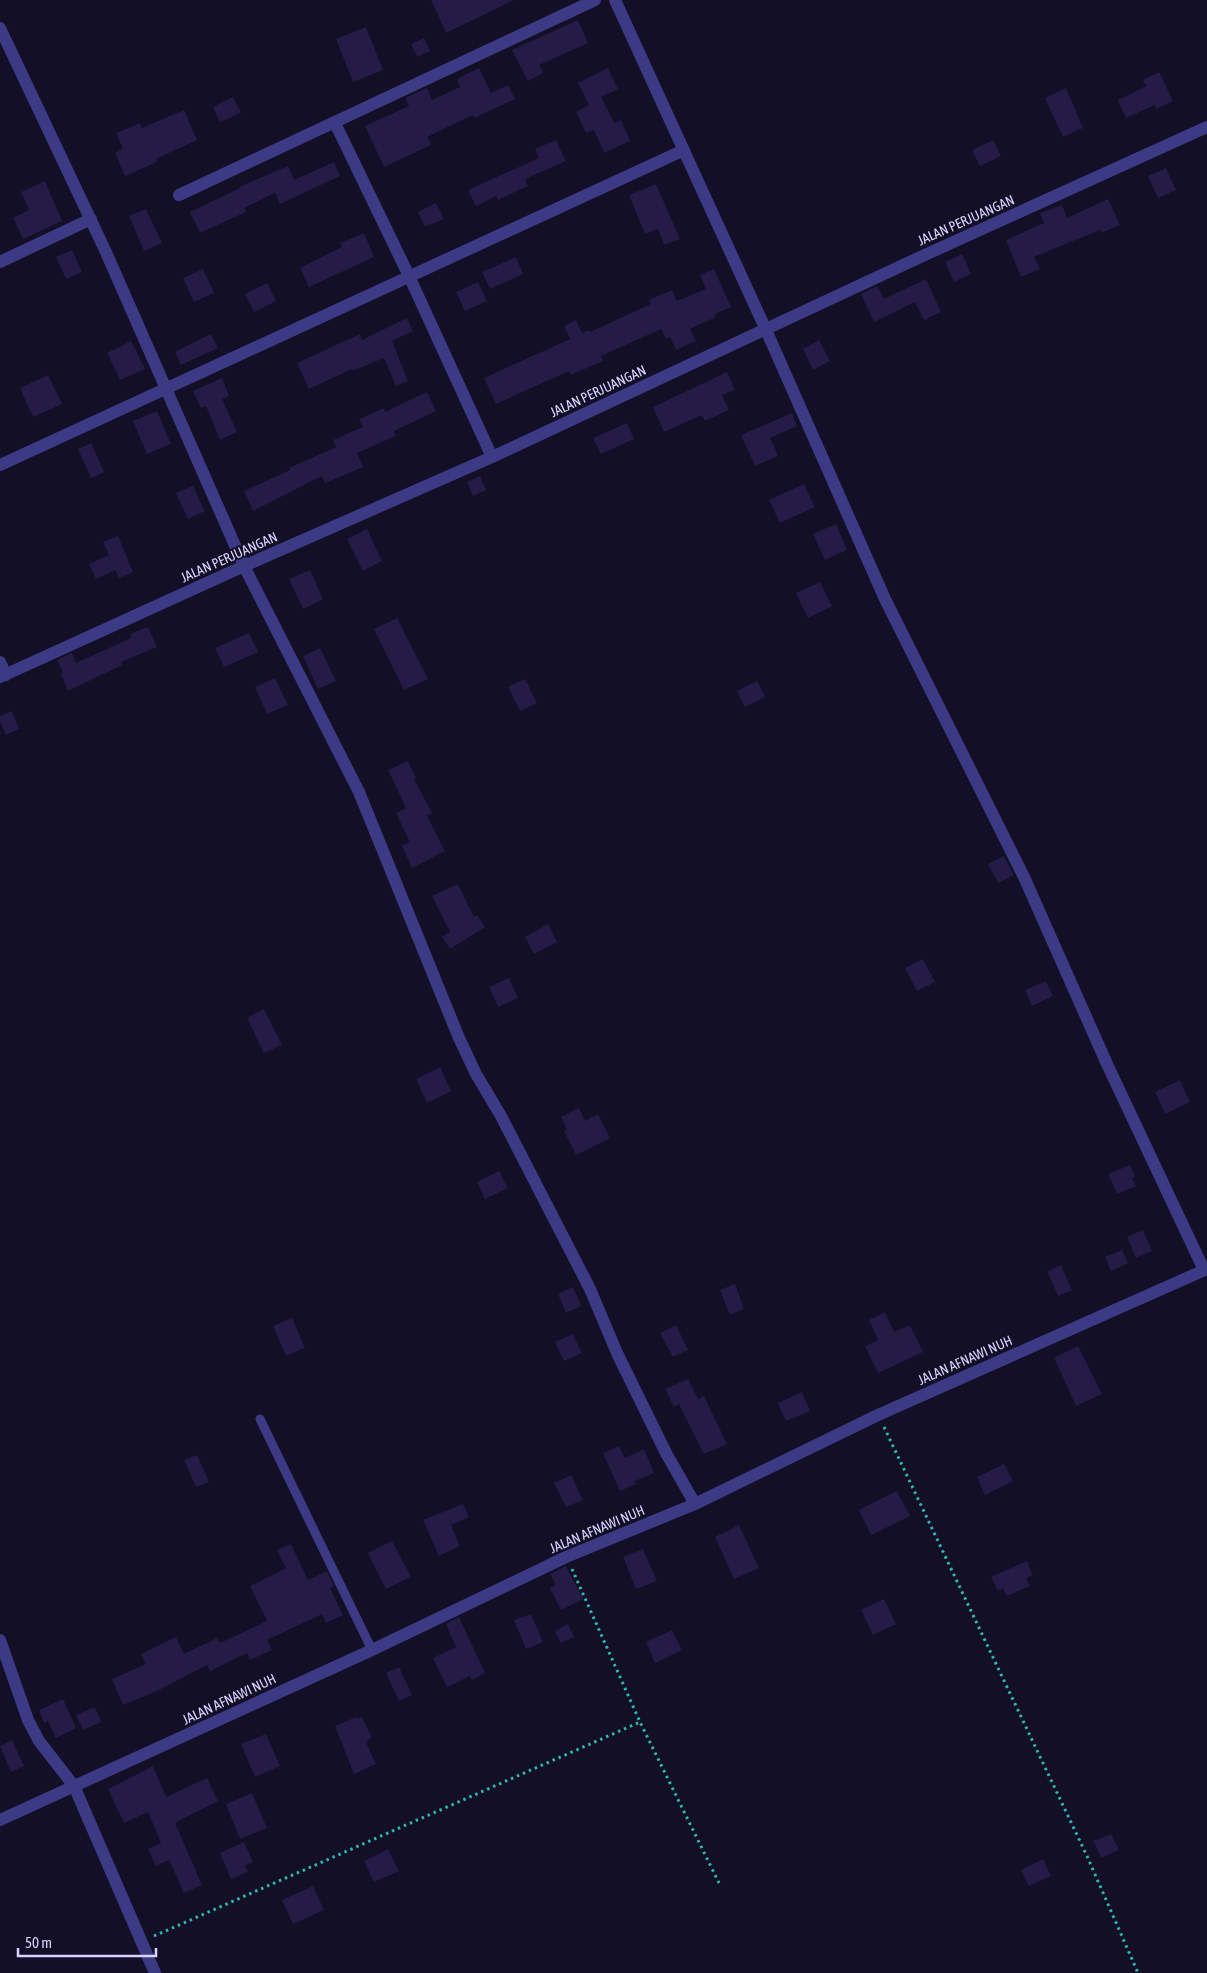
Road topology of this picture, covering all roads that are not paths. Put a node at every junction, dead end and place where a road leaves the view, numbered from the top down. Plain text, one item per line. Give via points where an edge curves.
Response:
1 (595, 0) edge
2 (615, 0) edge
3 (0, 28) edge
4 (334, 123) junction
5 (1207, 127) edge
6 (684, 150) junction
7 (179, 195) dead end
8 (91, 219) junction
9 (0, 262) edge
10 (408, 276) junction
11 (766, 330) junction
12 (168, 389) junction
13 (492, 457) junction
14 (0, 465) edge
15 (244, 566) junction
16 (0, 662) edge
17 (3, 676) edge
18 (1206, 1270) edge
19 (260, 1419) dead end
20 (695, 1504) junction
21 (0, 1640) edge
22 (372, 1650) junction
23 (74, 1786) junction
24 (0, 1820) edge
25 (155, 1973) edge

1 - 4 street
2 - 6 street
3 - 8 street
4 - 7 street
4 - 10 street
5 - 11 street, JALAN PERJUANGAN
6 - 10 street
6 - 11 street
8 - 9 street
8 - 12 street
10 - 12 street
10 - 13 street
11 - 13 street, JALAN PERJUANGAN
11 - 18 street via 885,599 1024,877 1111,1073
12 - 14 street
12 - 15 street
13 - 15 street, JALAN PERJUANGAN
15 - 17 street, JALAN PERJUANGAN
15 - 20 street via 359,792 476,1074 590,1289 647,1415
16 - 17 street
18 - 20 street, JALAN AFNAWI NUH via 878,1416
19 - 22 lane
20 - 22 street, JALAN AFNAWI NUH via 566,1558
21 - 23 street via 28,1720 39,1741
22 - 23 street, JALAN AFNAWI NUH
23 - 24 street, JALAN AFNAWI NUH
23 - 25 street

